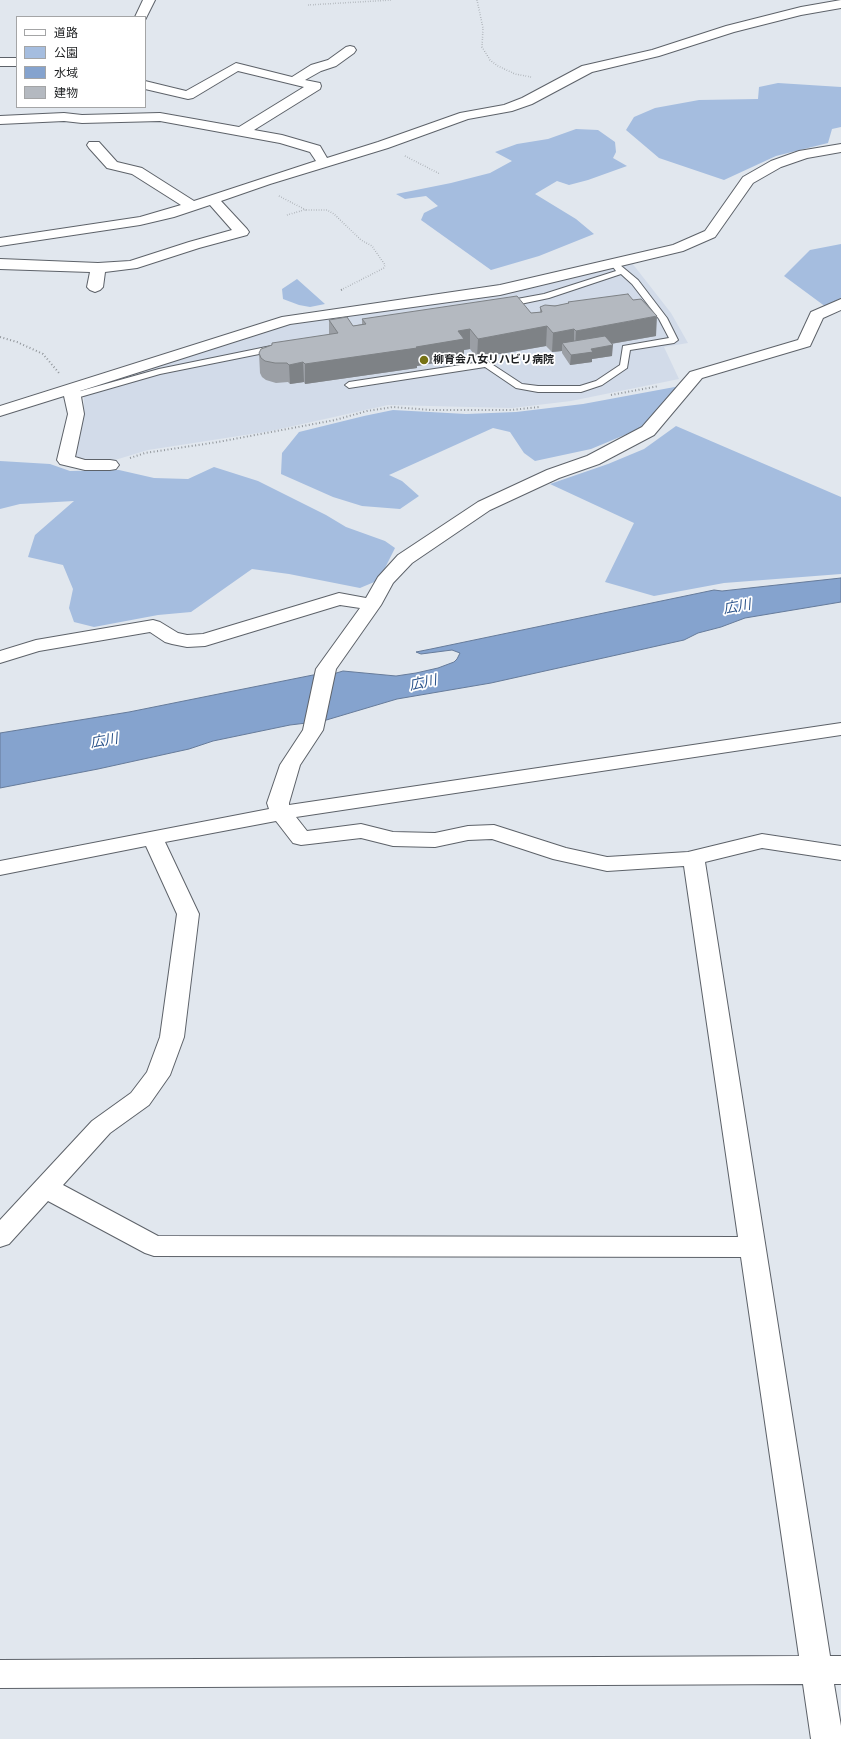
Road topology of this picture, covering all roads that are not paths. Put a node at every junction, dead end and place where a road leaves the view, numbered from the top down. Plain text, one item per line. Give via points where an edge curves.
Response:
1 (149, 0) edge
2 (841, 4) edge
3 (142, 16) edge
4 (350, 50) dead end
5 (0, 62) edge
6 (16, 62) edge
7 (294, 81) junction
8 (146, 85) edge
9 (0, 120) edge
10 (241, 132) junction
11 (94, 145) dead end
12 (841, 148) edge
13 (324, 163) junction
14 (212, 200) junction
15 (192, 206) junction
16 (0, 242) edge
17 (0, 264) edge
18 (618, 267) junction
19 (98, 268) junction
20 (95, 287) dead end
21 (841, 304) edge
22 (497, 306) edge
23 (285, 346) edge
24 (349, 385) dead end
25 (72, 392) junction
26 (0, 411) edge
27 (110, 465) road end
28 (372, 605) junction
29 (0, 657) edge
30 (841, 729) edge
31 (281, 813) junction
32 (153, 839) junction
33 (841, 853) edge
34 (694, 858) junction
35 (0, 868) edge
36 (46, 1188) junction
37 (0, 1237) edge
38 (752, 1247) junction
39 (828, 1670) edge
40 (0, 1674) edge
41 (827, 1739) edge

1 - 3 street
2 - 13 street via 730,29 655,53 587,69 561,84 507,108 465,116
4 - 7 street via 332,63 316,68
5 - 6 street
7 - 8 street via 236,67 188,95
7 - 10 street via 315,86
9 - 10 street via 155,116
10 - 13 street via 282,139 315,149
11 - 15 street via 112,165 137,171
12 - 18 street via 804,154 776,164 748,180 710,234 678,248
13 - 14 street
14 - 15 street
14 - 19 street via 242,232 132,265
15 - 16 street via 140,221
17 - 19 street
18 - 22 lane via 546,296
18 - 24 lane via 635,282 664,318 674,340 626,348 624,366 598,383 581,389 538,389 519,386 487,364
18 - 25 street via 500,290 288,320
19 - 20 street
21 - 28 street via 817,315 804,344 696,375 648,431 593,460 553,474 484,506 405,559 386,581
23 - 25 lane
25 - 26 street
25 - 27 street via 76,414 66,460 85,465
28 - 29 street via 339,599 205,640 187,641 172,638 153,626 36,646
28 - 31 street via 326,669 313,730 290,765 278,803
30 - 31 street
31 - 32 street
31 - 34 street via 301,838 361,831 393,839 435,840 468,833 494,832 561,854 607,864
32 - 35 street
32 - 36 street via 188,914 172,1037 158,1075 140,1099 102,1127
33 - 34 street via 762,841
34 - 38 street
36 - 37 street
36 - 38 street via 154,1246
38 - 39 street
39 - 40 street
39 - 41 street

